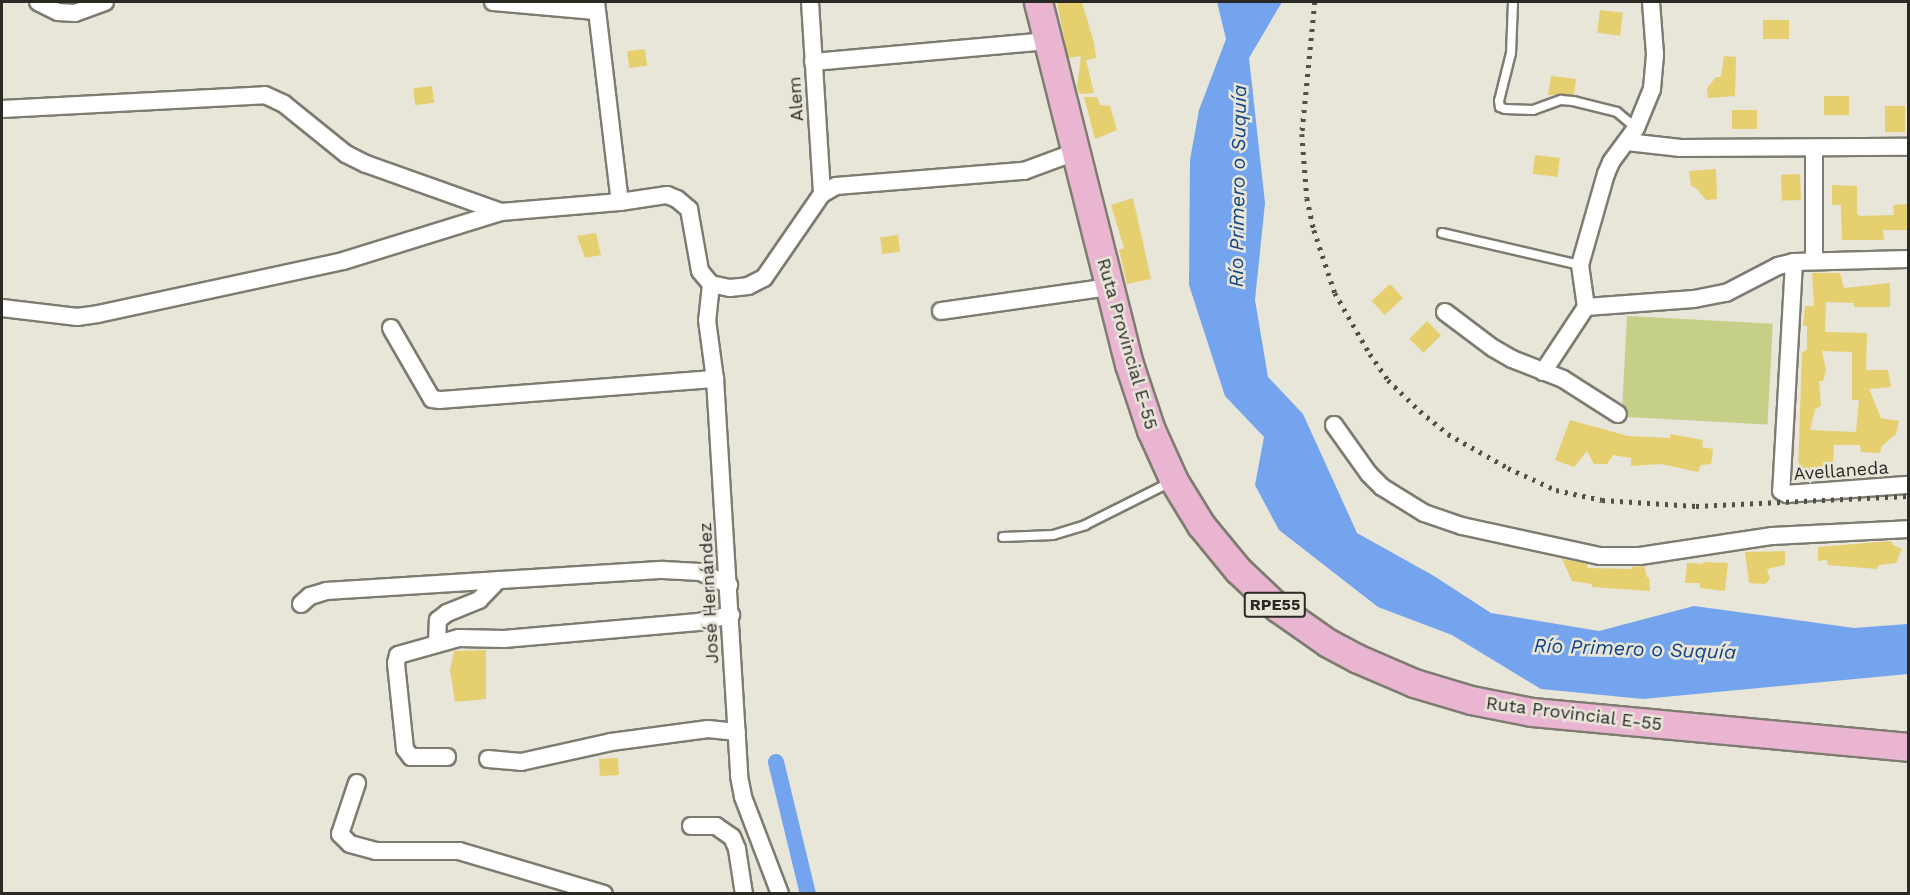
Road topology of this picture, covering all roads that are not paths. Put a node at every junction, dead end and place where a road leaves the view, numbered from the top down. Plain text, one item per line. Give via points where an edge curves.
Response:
1 (38, 2) edge
2 (105, 2) edge
3 (493, 2) edge
4 (810, 2) edge
5 (1038, 2) edge
6 (1513, 2) edge
7 (1650, 2) edge
8 (596, 6) edge
9 (1048, 41) junction
10 (813, 62) junction
11 (2, 109) edge
12 (1632, 135) junction
13 (1908, 147) edge
14 (1814, 148) junction
15 (1075, 152) junction
16 (822, 194) junction
17 (620, 202) junction
18 (501, 212) junction
19 (1442, 233) dead end
20 (1908, 259) edge
21 (1814, 261) junction
22 (1794, 262) junction
23 (1580, 265) junction
24 (711, 284) junction
25 (1108, 287) junction
26 (1586, 307) junction
27 (2, 308) edge
28 (941, 311) dead end
29 (1445, 312) dead end
30 (391, 328) dead end
31 (1543, 372) junction
32 (715, 379) junction
33 (1618, 414) dead end
34 (1334, 425) dead end
35 (1174, 481) junction
36 (1908, 486) edge
37 (1908, 529) edge
38 (1003, 537) dead end
39 (498, 580) junction
40 (729, 585) junction
41 (301, 604) dead end
42 (731, 615) junction
43 (437, 644) junction
44 (736, 732) junction
45 (1908, 747) edge
46 (447, 757) dead end
47 (488, 759) dead end
48 (357, 783) dead end
49 (691, 826) dead end
50 (604, 894) edge
51 (744, 894) edge
52 (780, 894) edge

1 - 2 street via 58,12 75,13
3 - 8 street
4 - 10 street, Alem
5 - 9 main road, Ruta Provincial E-55 / RPE55
6 - 12 lane via 1511,53 1500,106 1533,110 1561,100 1573,101 1617,112
7 - 12 street via 1652,89
8 - 17 street
9 - 10 street
9 - 15 main road, Ruta Provincial E-55 / RPE55
10 - 16 street, Alem
11 - 18 street via 265,95 284,104 346,154 366,164
12 - 14 street via 1682,148
12 - 23 street via 1606,174
13 - 14 street
14 - 21 street
15 - 16 street via 1024,171 850,183
15 - 25 main road, Ruta Provincial E-55 / RPE55
16 - 24 street via 764,278 748,286
17 - 18 street
17 - 24 street via 667,195 689,209 700,271
18 - 27 street via 343,261 123,310 77,317
19 - 23 lane
20 - 21 street
21 - 22 street
22 - 26 street via 1726,293
22 - 36 street, Avellaneda via 1780,488 1787,494
23 - 26 street
24 - 32 street, José Hernández via 707,320
25 - 28 street
25 - 35 main road, Ruta Provincial E-55 / RPE55 via 1139,398
26 - 31 street
29 - 31 street via 1493,348
30 - 32 street via 432,399
31 - 33 street via 1563,379
32 - 40 street, José Hernández
34 - 37 street via 1382,487 1424,513 1462,526 1600,556 1640,556 1781,536
35 - 38 lane via 1085,525 1053,535
35 - 45 main road, Ruta Provincial E-55 / RPE55 via 1219,548 1278,608 1328,643 1414,683 1532,712
39 - 40 street via 683,570 700,572
39 - 41 street via 326,591
39 - 43 street via 479,600 438,620
40 - 42 street, José Hernández
42 - 43 street via 698,622 504,639 459,638
42 - 44 street, José Hernández
43 - 46 street via 398,655 396,663 405,749 411,757
44 - 47 street via 708,729 611,742 521,762
44 - 52 street, José Hernández via 743,797
48 - 50 street via 340,834 350,844 376,851 459,851
49 - 51 street via 716,826 732,837

